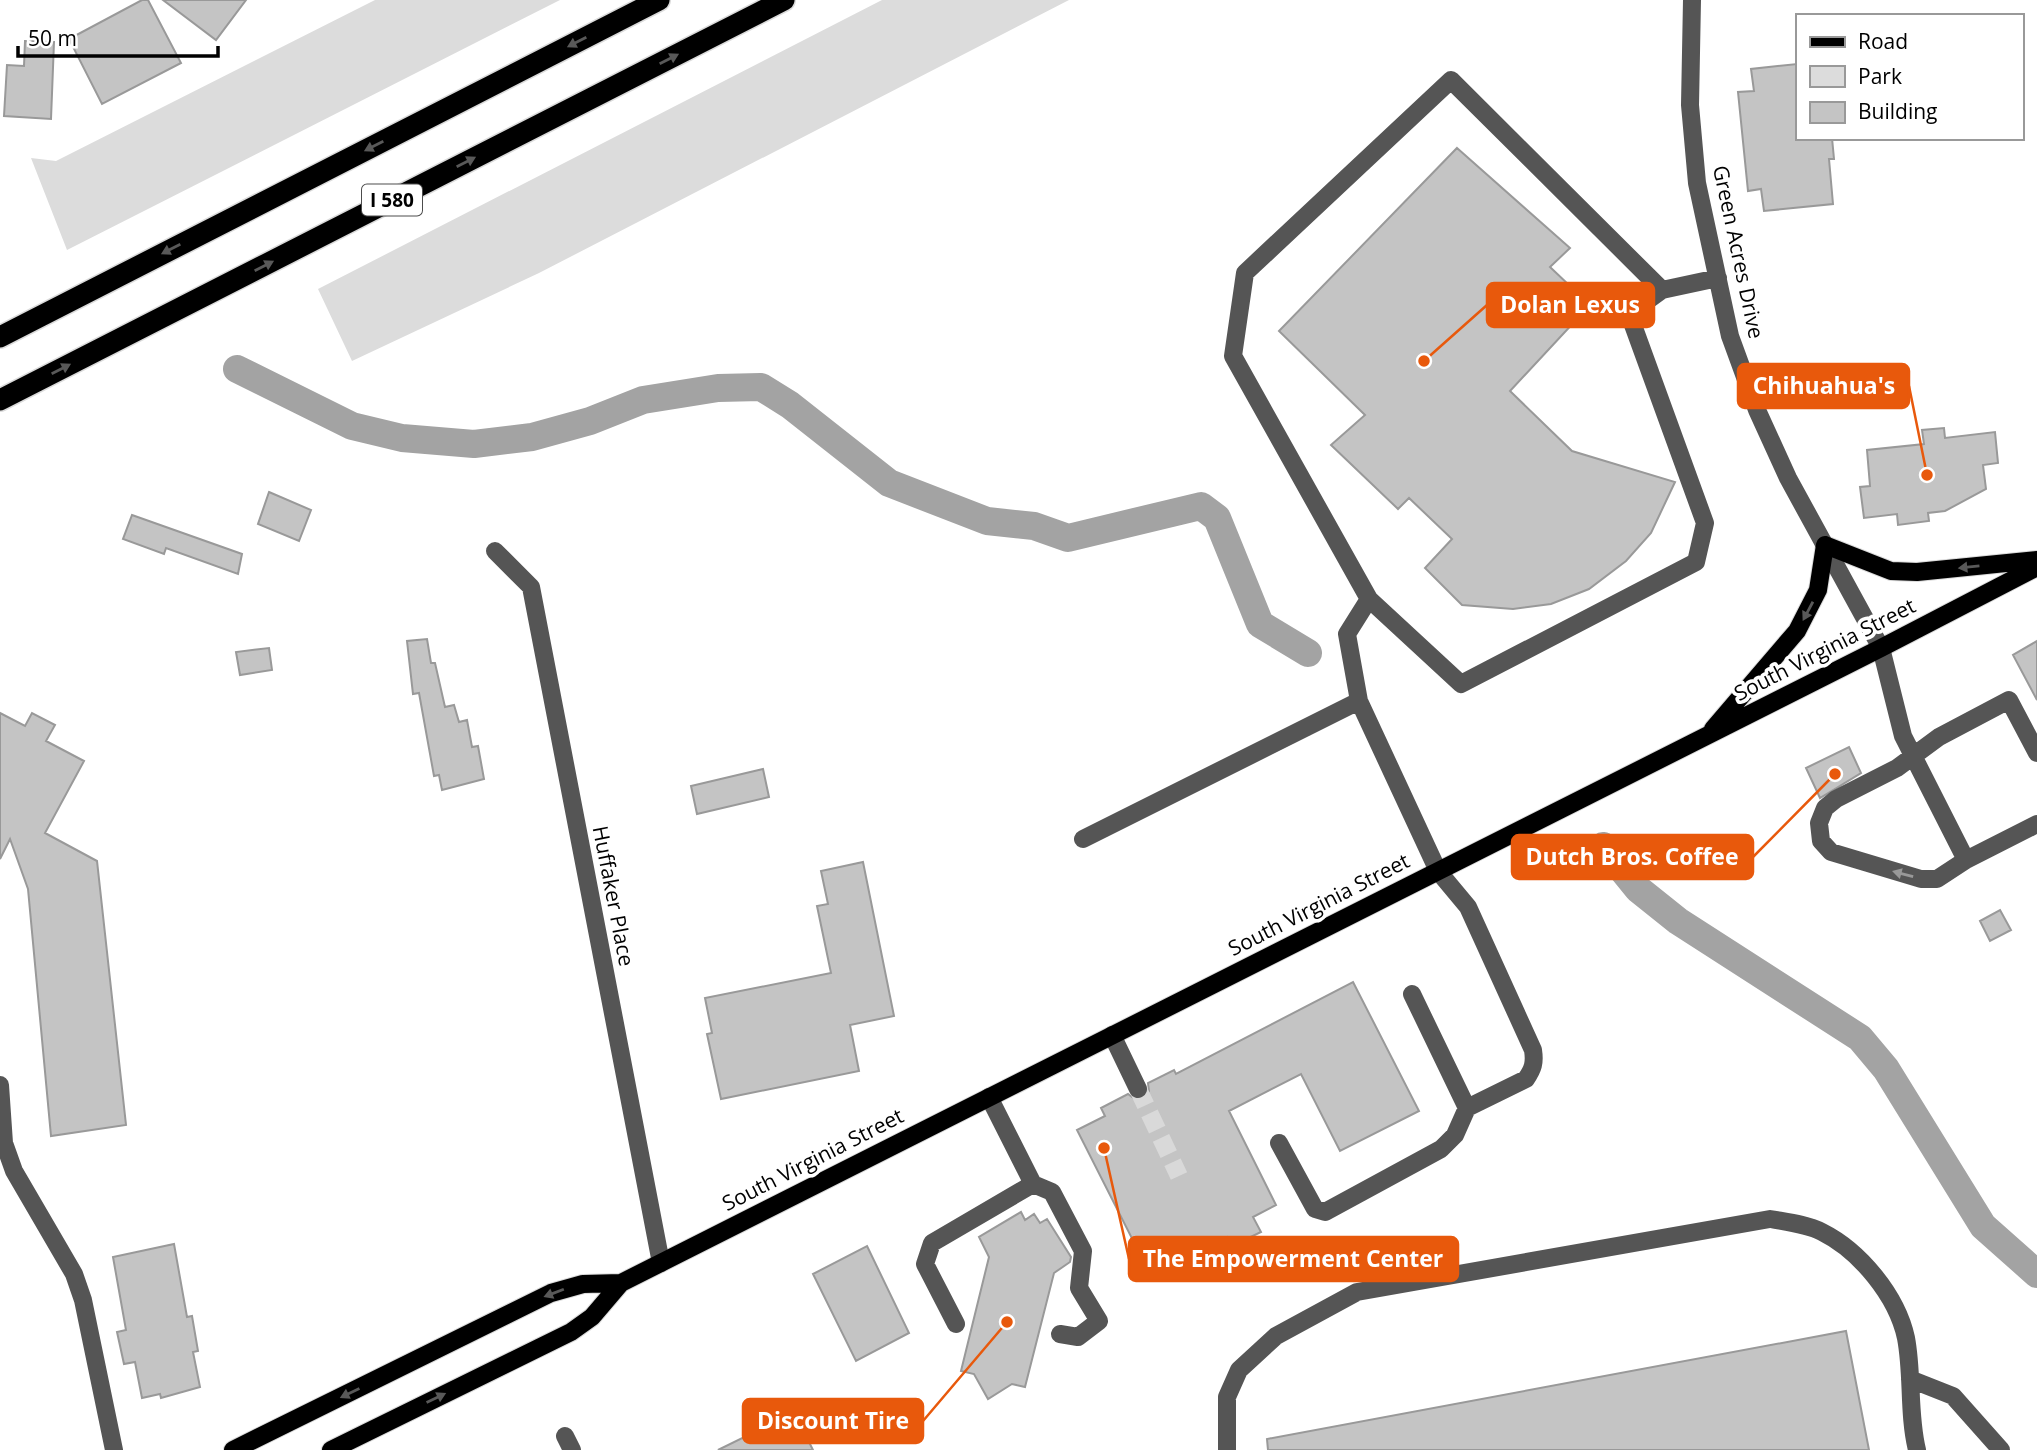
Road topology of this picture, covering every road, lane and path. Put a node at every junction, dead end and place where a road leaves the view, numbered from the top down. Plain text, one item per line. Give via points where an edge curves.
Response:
1 (659, 0) edge
2 (784, 0) edge
3 (1692, 0) edge
4 (1718, 278) junction
5 (1662, 290) junction
6 (0, 337) edge
7 (0, 400) edge
8 (1825, 545) junction
9 (495, 551) dead end
10 (2037, 559) edge
11 (2037, 567) edge
12 (1369, 599) junction
13 (1881, 648) junction
14 (1359, 701) junction
15 (1706, 736) junction
16 (2037, 753) edge
17 (1915, 756) junction
18 (2037, 824) edge
19 (1083, 839) dead end
20 (1966, 860) junction
21 (1438, 871) junction
22 (1412, 994) dead end
23 (1112, 1035) junction
24 (0, 1085) edge
25 (1138, 1089) tunnel mouth
26 (989, 1097) junction
27 (1466, 1108) junction
28 (1279, 1143) dead end
29 (1033, 1184) junction
30 (661, 1263) junction
31 (621, 1283) junction
32 (956, 1324) dead end
33 (1060, 1334) dead end
34 (1910, 1379) junction
35 (114, 1450) edge
36 (233, 1450) edge
37 (331, 1450) edge
38 (1227, 1450) edge
39 (1917, 1450) edge
40 (2001, 1450) edge

1 -> 6 highway, I 580
7 -> 2 highway, I 580
3 - 4 street, Green Acres Drive via 1690,105 1697,183
4 - 5 street
4 - 8 street, Green Acres Drive via 1730,336 1757,410
5 - 12 street via 1629,314 1705,523 1696,562 1461,684
5 - 12 street via 1451,80 1245,273 1233,356
10 -> 8 main road via 1891,571
8 - 13 street, Green Acres Drive
8 -> 15 main road via 1818,590 1797,631
9 - 30 street, Huffaker Place via 531,587
11 - 13 main road, South Virginia Street
12 - 14 street via 1347,634
13 - 15 main road, South Virginia Street
13 - 17 street, Green Acres Drive via 1903,736
14 - 19 street
14 - 21 street
15 - 21 main road, South Virginia Street
16 - 17 street via 2009,700 1939,737
17 - 20 street, Green Acres Drive
20 -> 17 street via 1937,878 1921,879 1844,858 1821,841 1819,823 1825,808
18 - 20 street
21 - 23 main road, South Virginia Street
21 - 27 street via 1468,907 1535,1064 1526,1079
22 - 27 street
23 - 25 street
23 - 26 main road, South Virginia Street
24 - 35 street via 5,1143 14,1171 74,1274 83,1300
26 - 29 street
26 - 30 main road, South Virginia Street
27 - 28 street via 1455,1135 1441,1149 1325,1212 1315,1209
29 - 32 street via 932,1243 925,1264
29 - 33 street via 1052,1192 1083,1251 1079,1288 1099,1321 1078,1337
30 - 31 main road, South Virginia Street
31 -> 36 main road, South Virginia Street via 583,1283 551,1293
37 -> 31 main road, South Virginia Street via 571,1332 592,1317
34 - 38 street via 1897,1312 1866,1265 1821,1231 1770,1219 1357,1292 1276,1336 1238,1370 1227,1397
34 - 39 street
34 - 40 street via 1953,1396

